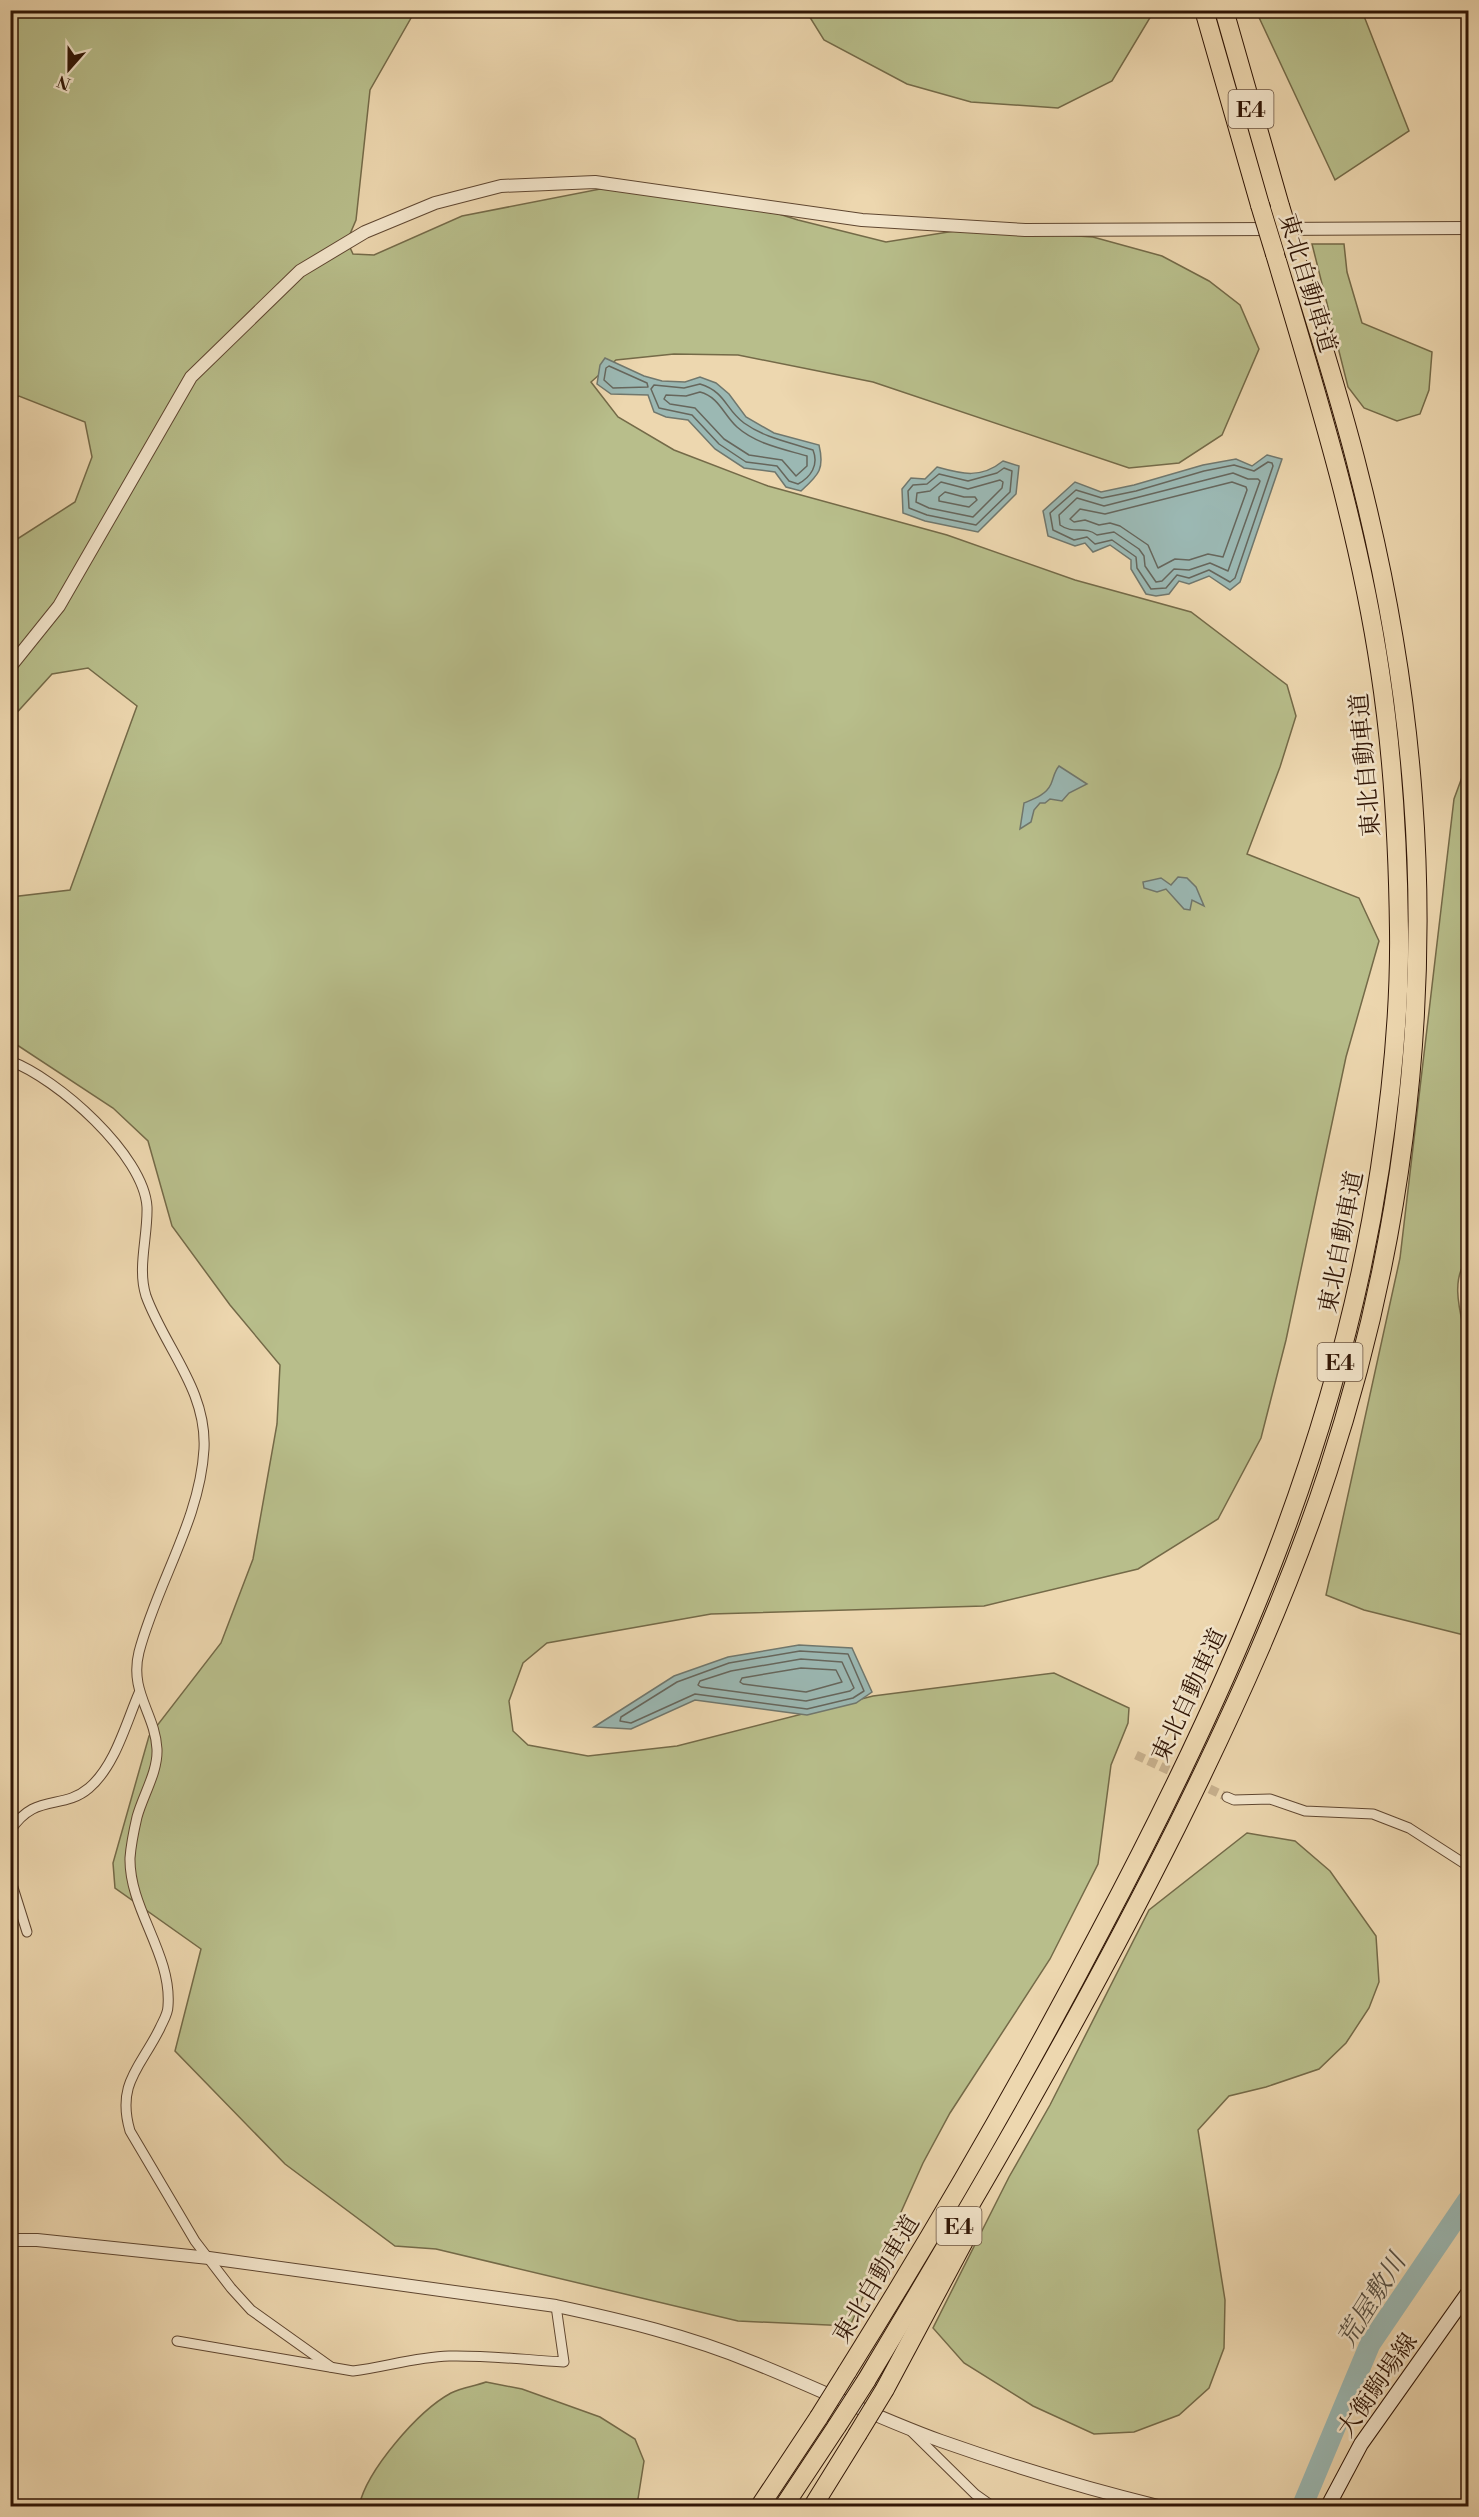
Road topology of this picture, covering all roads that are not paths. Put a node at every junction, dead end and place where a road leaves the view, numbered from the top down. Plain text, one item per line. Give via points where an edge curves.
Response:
1 (1204, 10) edge
2 (1224, 10) edge
3 (1468, 228) edge
4 (10, 667) edge
5 (10, 1061) edge
6 (139, 1693) junction
7 (1227, 1797) tunnel mouth
8 (10, 1831) edge
9 (1468, 1866) edge
10 (10, 1878) edge
11 (27, 1932) dead end
12 (1050, 2068) junction
13 (10, 2240) edge
14 (209, 2258) junction
15 (1468, 2293) edge
16 (556, 2306) junction
17 (177, 2341) dead end
18 (331, 2367) junction
19 (906, 2426) junction
20 (762, 2502) edge
21 (784, 2506) edge
22 (813, 2506) edge
23 (992, 2506) edge
24 (1158, 2506) edge
25 (1328, 2506) edge

1 - 20 highway, 東北自動車道 / E4, bridge via 1359,556 1380,671 1399,921 1397,1024 1369,1242 1352,1319 1310,1465 1260,1599 1218,1694 1129,1878 1032,2061 902,2285
2 - 12 highway, 東北自動車道 / E4, bridge via 1358,470 1394,642 1414,801 1419,933 1416,1026 1406,1130 1387,1246 1370,1324 1332,1459 1306,1534 1237,1702 1147,1886
3 - 4 street via 1014,229 862,220 595,183 501,186 435,203 365,232 300,271 191,377 59,606
5 - 6 street via 73,1098 129,1163 147,1204 142,1272 145,1293 199,1404 204,1428 204,1451 193,1505 139,1653
6 - 8 street via 110,1759 89,1789 31,1808
6 - 14 street via 157,1751 137,1817 130,1860 133,1882 163,1967 168,2010 138,2062 126,2094 124,2113 130,2131
7 - 9 street via 1270,1799 1305,1811 1373,1814 1408,1828
10 - 11 street
12 - 21 highway, 東北自動車道 / E4, bridge via 866,2381
12 - 22 highway, bridge via 1007,2159 885,2390
13 - 14 street
14 - 16 street
14 - 18 street via 251,2310
15 - 25 main road, 大衡駒場線 via 1361,2444
16 - 18 street via 564,2362 449,2356 353,2371
16 - 19 street via 663,2331 739,2357
17 - 18 street
19 - 23 street
19 - 24 street via 1073,2485

